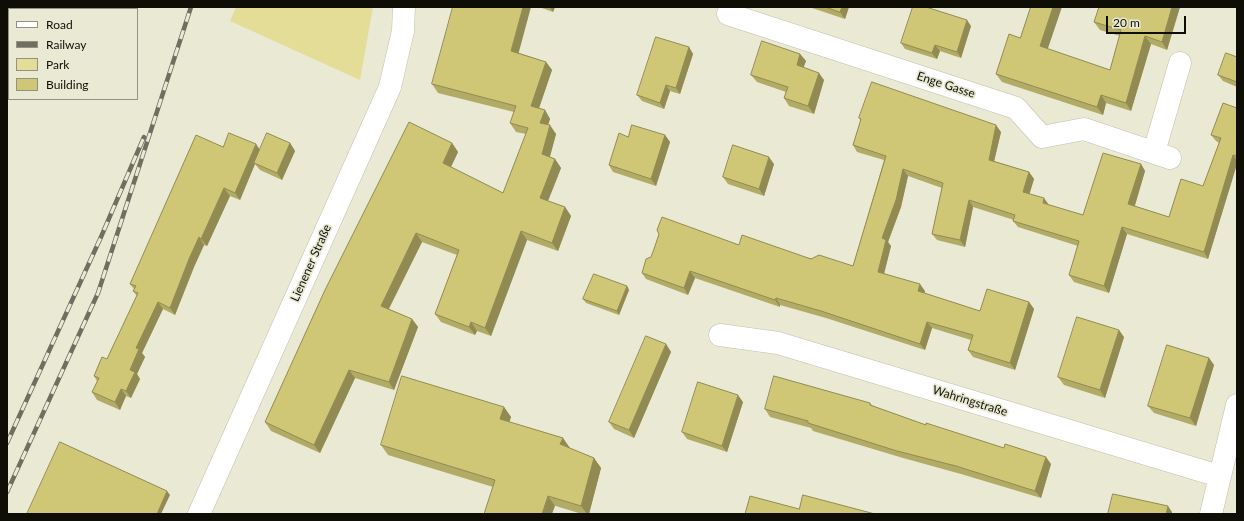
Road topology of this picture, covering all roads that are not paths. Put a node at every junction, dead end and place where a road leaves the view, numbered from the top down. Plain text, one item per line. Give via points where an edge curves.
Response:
1 (404, 7) edge
2 (728, 14) dead end
3 (1180, 63) dead end
4 (720, 335) dead end
5 (1237, 405) edge
6 (1219, 476) junction
7 (199, 514) edge
8 (1211, 514) edge

1 - 7 street, Lienener Straße via 403,31 390,87
2 - 3 street, Enge Gasse via 1016,108 1042,137 1084,129 1162,155
4 - 6 street, Wahringstraße via 778,343
5 - 6 street
6 - 8 street

